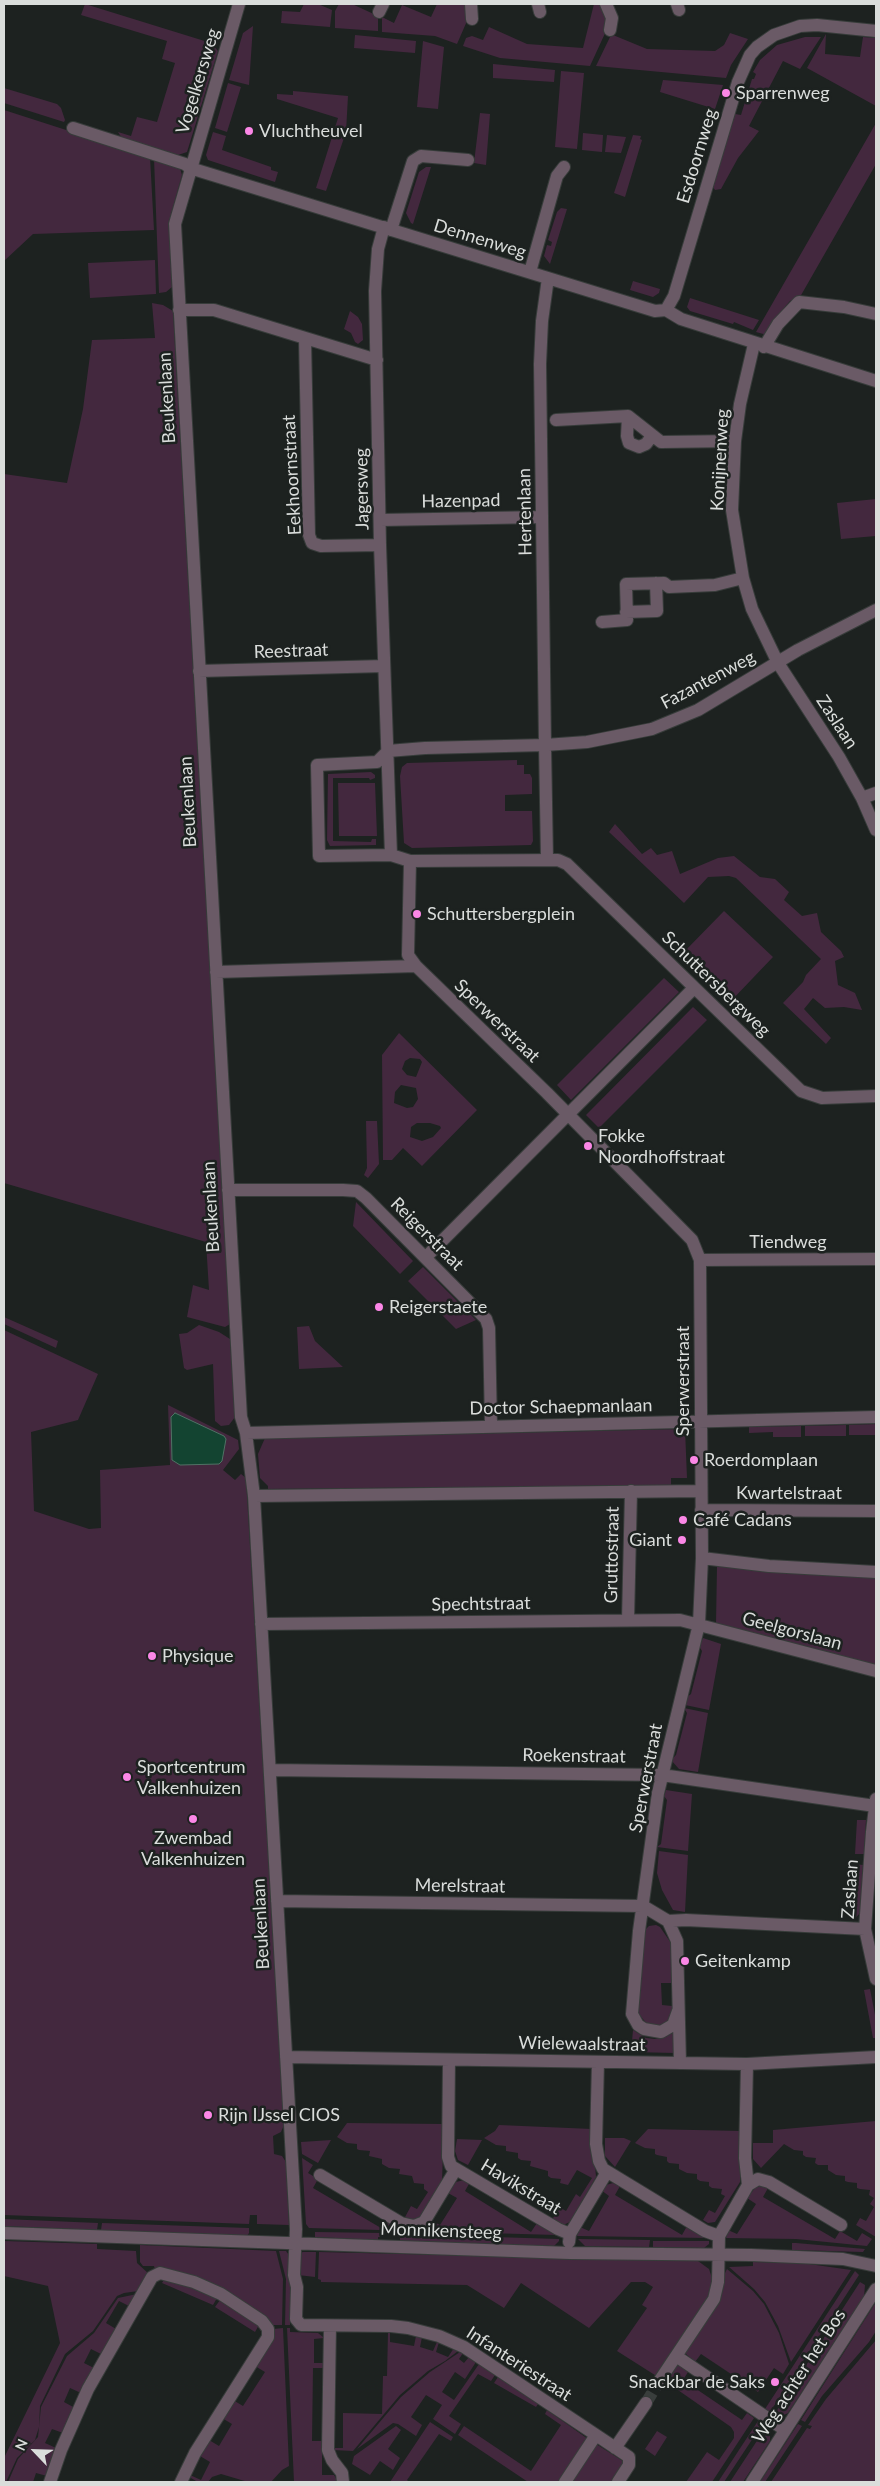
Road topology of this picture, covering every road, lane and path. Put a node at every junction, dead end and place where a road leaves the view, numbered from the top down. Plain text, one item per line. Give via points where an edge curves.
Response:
1 (239, 4) edge
2 (471, 4) edge
3 (606, 4) edge
4 (472, 20) dead end
5 (610, 30) dead end
6 (876, 31) edge
7 (73, 128) dead end
8 (468, 160) dead end
9 (564, 167) dead end
10 (190, 168) junction
11 (387, 228) junction
12 (530, 272) junction
13 (548, 278) junction
14 (180, 310) junction
15 (666, 310) junction
16 (876, 314) edge
17 (305, 338) junction
18 (759, 345) junction
19 (377, 360) junction
20 (876, 381) edge
21 (628, 416) junction
22 (556, 420) dead end
23 (652, 436) junction
24 (735, 441) junction
25 (542, 517) junction
26 (380, 520) junction
27 (380, 545) junction
28 (744, 578) junction
29 (656, 583) junction
30 (876, 610) edge
31 (626, 612) junction
32 (602, 622) dead end
33 (778, 663) junction
34 (384, 666) junction
35 (198, 671) junction
36 (545, 745) junction
37 (388, 751) junction
38 (876, 793) edge
39 (862, 798) junction
40 (876, 830) edge
41 (391, 855) junction
42 (547, 859) junction
43 (410, 861) junction
44 (416, 966) junction
45 (216, 972) junction
46 (694, 988) junction
47 (876, 1096) edge
48 (568, 1115) junction
49 (228, 1190) junction
50 (426, 1257) junction
51 (876, 1258) edge
52 (700, 1260) junction
53 (876, 1417) edge
54 (701, 1421) junction
55 (491, 1426) junction
56 (246, 1433) junction
57 (701, 1490) junction
58 (631, 1491) junction
59 (254, 1496) junction
60 (702, 1510) junction
61 (876, 1511) edge
62 (702, 1558) junction
63 (876, 1572) edge
64 (628, 1620) junction
65 (262, 1624) junction
66 (700, 1624) junction
67 (876, 1671) edge
68 (270, 1770) junction
69 (662, 1775) junction
70 (875, 1803) edge
71 (277, 1901) junction
72 (643, 1906) junction
73 (668, 1921) junction
74 (866, 1929) junction
75 (876, 1979) edge
76 (678, 2011) junction
77 (876, 2056) edge
78 (286, 2057) junction
79 (449, 2060) junction
80 (598, 2062) junction
81 (680, 2064) junction
82 (747, 2064) junction
83 (456, 2169) junction
84 (607, 2172) junction
85 (320, 2175) dead end
86 (748, 2185) junction
87 (841, 2225) dead end
88 (4, 2233) edge
89 (570, 2234) junction
90 (719, 2236) junction
91 (296, 2244) junction
92 (570, 2253) junction
93 (719, 2255) junction
94 (876, 2266) edge
95 (876, 2289) edge
96 (330, 2326) junction
97 (676, 2356) junction
98 (660, 2380) tunnel mouth
99 (646, 2403) tunnel mouth
100 (785, 2430) junction
101 (596, 2436) junction
102 (615, 2448) junction
103 (50, 2482) edge
104 (181, 2482) edge
105 (343, 2482) edge
106 (565, 2482) edge
107 (618, 2482) edge
108 (752, 2482) edge

1 - 10 street, Vogelkersweg
2 - 4 street
3 - 5 street via 612,18
6 - 15 street, Esdoornweg via 800,26 774,35 750,55 738,82 674,296
7 - 10 street, Dennenweg
8 - 11 street, Jagersweg via 421,156 413,161
9 - 12 street via 557,176
10 - 11 street, Dennenweg
10 - 14 street, Beukenlaan via 175,224
11 - 12 street, Dennenweg
11 - 19 street, Jagersweg via 378,250 375,291
12 - 13 street, Dennenweg
13 - 15 street, Dennenweg via 655,311
13 - 25 street, Hertenlaan via 542,314 540,364
14 - 17 street via 214,310
14 - 35 street, Beukenlaan
15 - 18 street, Dennenweg via 681,319
16 - 18 street, Konijnenweg via 800,302
17 - 19 street
17 - 27 street, Eekhoornstraat via 309,535 312,543 321,546
18 - 20 street, Dennenweg
18 - 24 street, Konijnenweg via 740,404
19 - 26 street, Jagersweg
21 - 22 street
21 - 23 street
21 - 23 street via 627,439 632,445 643,446
23 - 24 street via 661,442
24 - 28 street, Konijnenweg via 732,510
25 - 26 street, Hazenpad
25 - 36 street, Hertenlaan
26 - 27 street, Jagersweg
27 - 34 street, Jagersweg
28 - 29 street via 715,585 668,587 664,583
28 - 33 street, Konijnenweg via 752,609
29 - 31 street via 626,584
29 - 31 street via 657,610
30 - 33 street, Fazantenweg
31 - 32 street via 627,620
33 - 36 street, Fazantenweg via 698,710 652,729 588,742
33 - 39 street, Zaslaan
34 - 35 street, Reestraat
34 - 37 street, Jagersweg
35 - 45 street, Beukenlaan
36 - 37 street
36 - 42 street
37 - 41 street
37 - 41 street via 377,762 317,765 319,856
38 - 39 street
39 - 40 street, Zaslaan
41 - 43 street
42 - 43 street
42 - 46 street, Schuttersbergweg via 568,864
43 - 44 street, Sperwerstraat via 408,955
44 - 45 street
44 - 48 street, Sperwerstraat
45 - 49 street, Beukenlaan
46 - 47 street, Schuttersbergweg via 801,1091 822,1098
46 - 48 street
48 - 50 street
48 - 52 street, Sperwerstraat via 692,1240
49 - 50 street, Reigerstraat via 357,1191
49 - 56 street, Beukenlaan via 241,1417
50 - 55 street, Reigerstraat via 486,1318 489,1328
51 - 52 street, Tiendweg
52 - 54 street, Sperwerstraat
53 - 54 street, Doctor Schaepmanlaan
54 - 55 street, Doctor Schaepmanlaan
54 - 57 street, Sperwerstraat
55 - 56 street, Doctor Schaepmanlaan
56 - 59 street, Beukenlaan
57 - 58 street
57 - 60 street, Sperwerstraat
58 - 59 street
58 - 64 street, Gruttostraat
59 - 65 street, Beukenlaan
60 - 61 street, Kwartelstraat
60 - 62 street, Sperwerstraat
62 - 63 street via 769,1566
62 - 66 street, Sperwerstraat
64 - 65 street, Spechtstraat
64 - 66 street, Spechtstraat via 680,1620
65 - 68 street, Beukenlaan
66 - 67 street, Geelgorslaan
66 - 69 street, Sperwerstraat
68 - 69 street, Roekenstraat
68 - 71 street, Beukenlaan
69 - 70 street, Roekenstraat
69 - 72 street, Sperwerstraat
70 - 74 street, Zaslaan
71 - 72 street, Merelstraat
71 - 78 street, Beukenlaan
72 - 73 street
72 - 76 street, Sperwerstraat via 632,2014 644,2030 661,2032 673,2025
73 - 74 street
73 - 76 street via 677,1940
74 - 75 street, Zaslaan
76 - 81 street
77 - 82 street, Wielewaalstraat
78 - 79 street, Wielewaalstraat
78 - 91 street, Beukenlaan
79 - 80 street, Wielewaalstraat
79 - 83 street via 448,2157
80 - 81 street, Wielewaalstraat
80 - 84 street via 596,2144 599,2161
81 - 82 street, Wielewaalstraat
82 - 86 street via 745,2158
83 - 85 street, Monnikensteeg via 424,2222 414,2226 402,2223
83 - 89 street, Havikstraat
84 - 89 street, Havikstraat
84 - 90 street via 705,2231
86 - 87 street via 758,2179 769,2182
86 - 90 street
88 - 91 street, Monnikensteeg
89 - 92 street, Havikstraat
90 - 93 street
91 - 92 street, Monnikensteeg
91 - 96 street, Infanteriestraat via 296,2319 301,2325
92 - 93 street, Monnikensteeg
93 - 94 street, Monnikensteeg via 843,2259
93 - 97 street via 714,2299
95 - 100 street, Weg achter het Bos
96 - 101 street, Infanteriestraat via 408,2328 454,2342
96 - 105 street via 328,2450 342,2473
97 - 98 street
97 - 100 street
99 - 102 street
100 - 108 street, Weg achter het Bos
101 - 102 street, Infanteriestraat
101 - 106 street
102 - 107 street via 630,2461
103 - 104 street via 88,2389 152,2277 160,2273 194,2282 221,2294 262,2320 268,2329 268,2337 195,2453

